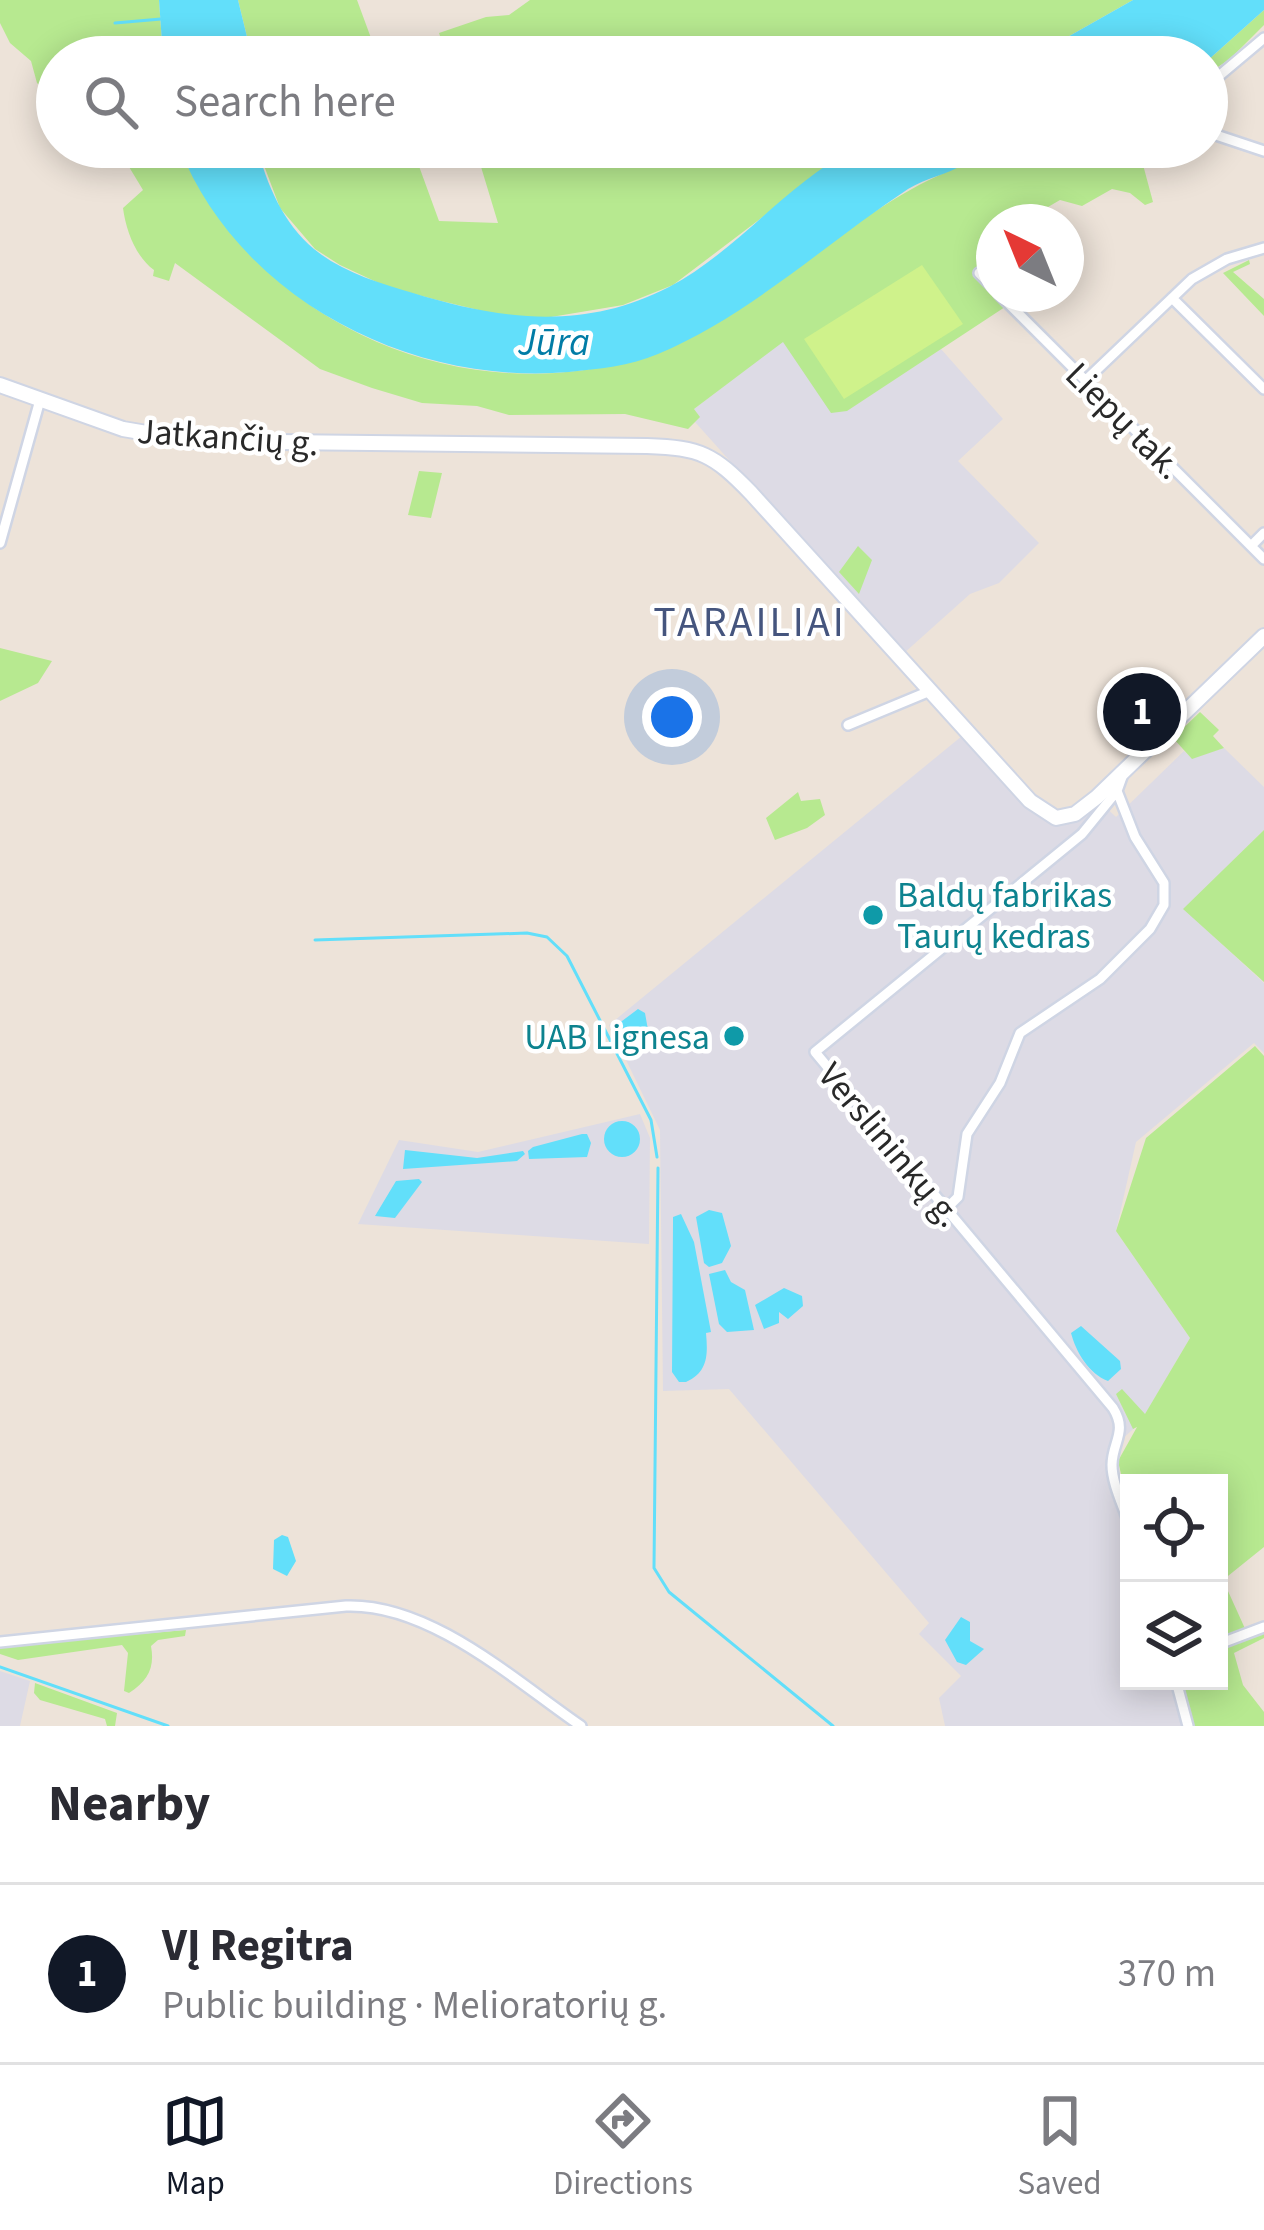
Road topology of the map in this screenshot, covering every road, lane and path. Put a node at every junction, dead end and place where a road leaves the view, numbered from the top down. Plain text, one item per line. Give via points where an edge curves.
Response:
1 (1264, 38) edge
2 (1228, 68) edge
3 (1228, 139) edge
4 (1264, 151) edge
5 (1264, 248) edge
6 (1172, 298) junction
7 (1018, 312) edge
8 (1085, 381) junction
9 (0, 385) edge
10 (1264, 389) edge
11 (40, 400) junction
12 (1264, 533) edge
13 (0, 543) edge
14 (1251, 546) junction
15 (1264, 559) edge
16 (1264, 636) edge
17 (930, 691) junction
18 (848, 725) dead end
19 (1124, 774) junction
20 (1117, 791) junction
21 (945, 1210) junction
22 (1120, 1493) edge
23 (1264, 1627) edge
24 (1228, 1641) edge
25 (0, 1642) edge
26 (1178, 1690) edge
27 (577, 1723) edge
28 (1188, 1726) edge

1 - 2 street
3 - 4 street
5 - 6 street via 1214,265
6 - 8 street
6 - 10 street
7 - 8 street, Liepų tak.
8 - 14 street, Liepų tak.
9 - 11 main road, Jatkančių g.
11 - 13 street
11 - 17 main road, Jatkančių g. via 123,429 194,441 647,446 711,455
12 - 14 street
14 - 15 street, Liepų tak.
16 - 19 main road
17 - 18 street
17 - 19 main road, Jatkančių g. via 1044,813 1075,814
19 - 20 street, Verslininkų g.
20 - 21 street via 1164,883 1165,905 1100,980 1020,1033 967,1134 958,1197
20 - 21 street, Verslininkų g. via 1056,858 814,1052
21 - 22 street, Verslininkų g. via 1118,1415 1112,1466
23 - 24 street
25 - 27 street via 382,1607 446,1634
26 - 28 street

